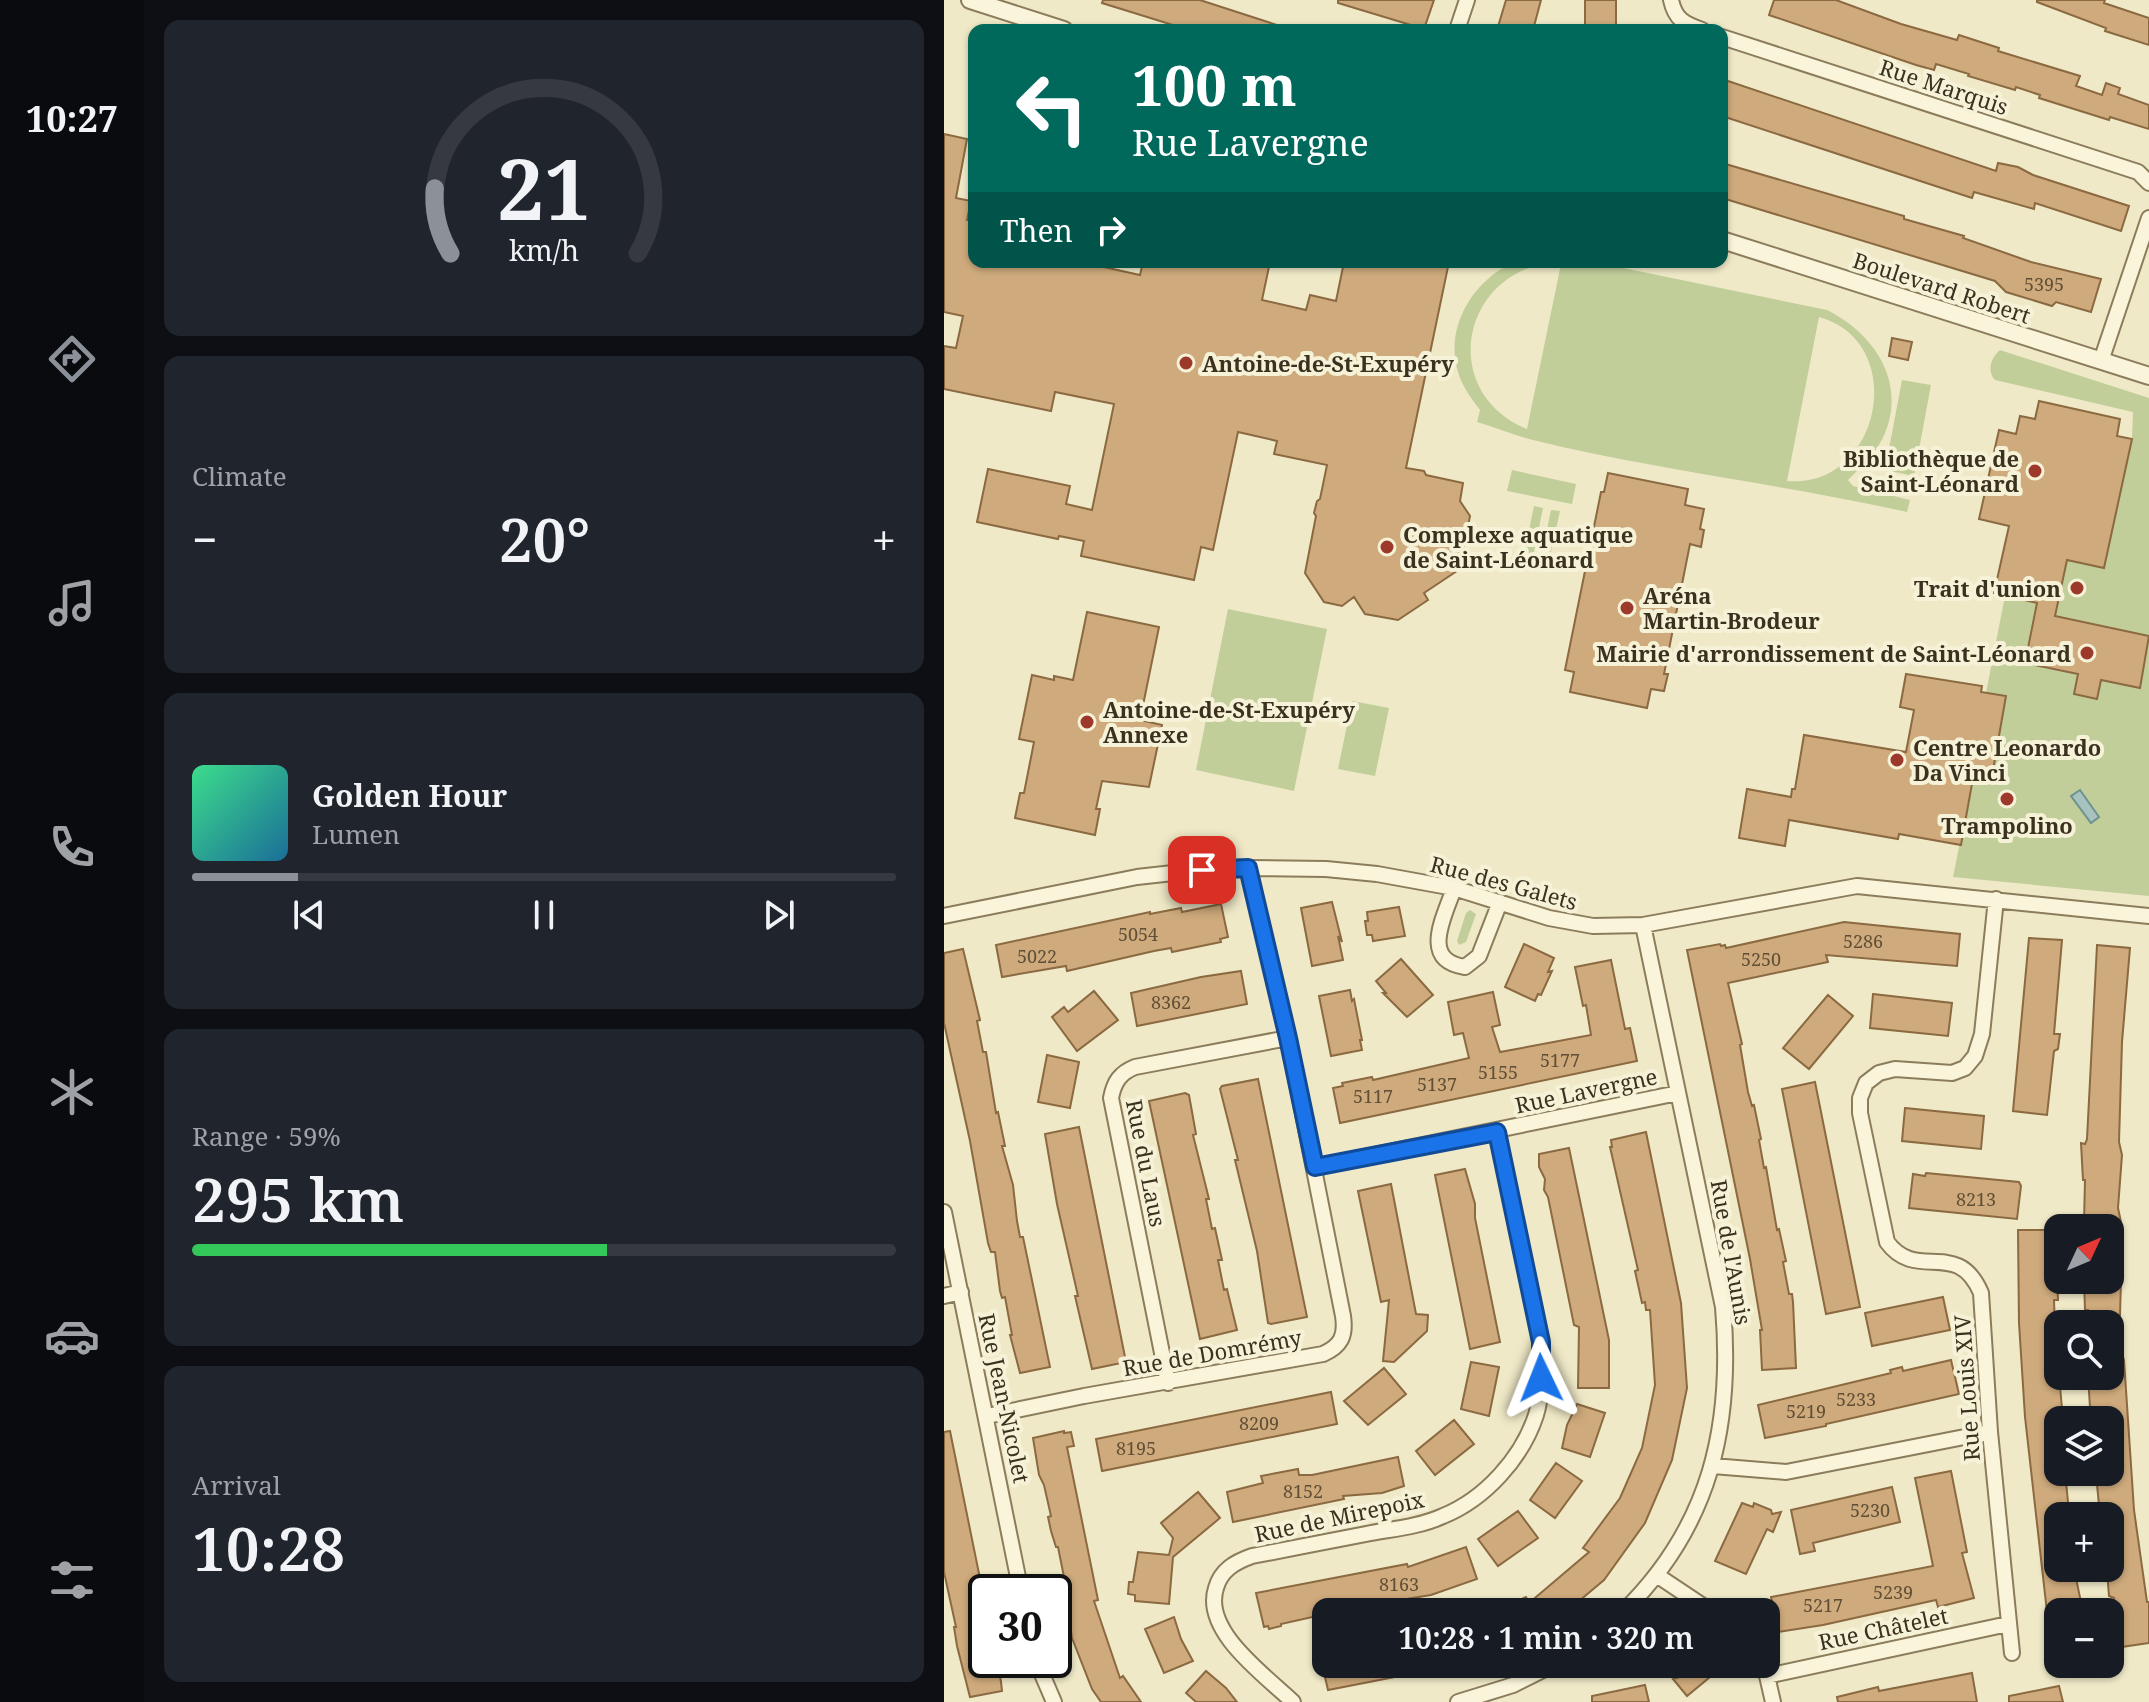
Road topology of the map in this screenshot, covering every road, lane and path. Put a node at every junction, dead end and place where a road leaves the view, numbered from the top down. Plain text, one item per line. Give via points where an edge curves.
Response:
1 (970, 0) edge
2 (1467, 0) edge
3 (1671, 0) edge
4 (1045, 24) edge
5 (1459, 24) edge
6 (1686, 24) edge
7 (1728, 39) edge
8 (2149, 183) edge
9 (2149, 218) edge
10 (1728, 242) edge
11 (2101, 361) junction
12 (2149, 376) edge
13 (1248, 868) junction
14 (1454, 888) junction
15 (1996, 899) junction
16 (1500, 902) junction
17 (944, 916) edge
18 (2149, 916) edge
19 (1643, 925) junction
20 (1288, 1038) junction
21 (1678, 1093) junction
22 (1497, 1132) junction
23 (1315, 1167) junction
24 (944, 1212) edge
25 (961, 1292) junction
26 (944, 1296) edge
27 (1168, 1383) junction
28 (987, 1416) junction
29 (1990, 1432) junction
30 (1713, 1466) junction
31 (1018, 1574) edge
32 (1658, 1576) junction
33 (1637, 1598) edge
34 (1691, 1598) edge
35 (2008, 1624) junction
36 (2012, 1653) dead end
37 (1780, 1667) edge
38 (1044, 1678) edge
39 (1527, 1678) edge
40 (1766, 1678) edge
41 (1054, 1702) edge
42 (1293, 1702) edge
43 (1458, 1702) edge
44 (1773, 1702) edge

1 - 4 street
2 - 5 street
3 - 6 street
7 - 8 street, Rue Marquis via 2138,172
9 - 11 street
10 - 11 street, Boulevard Robert
11 - 12 street, Boulevard Robert
13 - 14 street, Rue des Galets via 1377,874
13 - 17 street, Rue des Galets via 1137,877
13 - 20 street, Rue de Domrémy
14 - 16 street, Rue des Galets
14 - 16 street via 1437,938 1445,959 1454,965 1465,967 1479,956
15 - 18 street, Rue des Galets
15 - 19 street, Rue des Galets via 1846,886
15 - 29 street, Rue Louis XIV via 1982,1034 1975,1056 1952,1073 1879,1073 1866,1083 1860,1098 1887,1242 1904,1258 1960,1265 1981,1293
16 - 19 street, Rue des Galets via 1574,923
19 - 21 street, Rue de l'Aunis
20 - 23 street, Rue de Domrémy
20 - 27 street, Rue du Laus via 1135,1067 1113,1087
21 - 22 street, Rue Lavergne
21 - 30 street, Rue de l'Aunis via 1727,1349
22 - 23 street, Rue Lavergne
22 - 42 street, Rue de Mirepoix via 1541,1342 1536,1413 1512,1460 1467,1503 1443,1517 1252,1556 1227,1569 1213,1599 1217,1623
23 - 27 street, Rue de Domrémy via 1343,1316 1342,1341 1323,1354
24 - 25 street, Rue Jean-Nicolet
25 - 26 street
25 - 28 street, Rue Jean-Nicolet
27 - 28 street, Rue de Domrémy
28 - 31 street, Rue Jean-Nicolet
29 - 30 street via 1786,1472
29 - 35 street, Rue Louis XIV
30 - 32 street, Rue de l'Aunis
32 - 33 street, Rue de l'Aunis
32 - 34 street
35 - 36 street, Rue Louis XIV
35 - 37 street, Rue Châtelet
38 - 41 street
39 - 43 street
40 - 44 street

